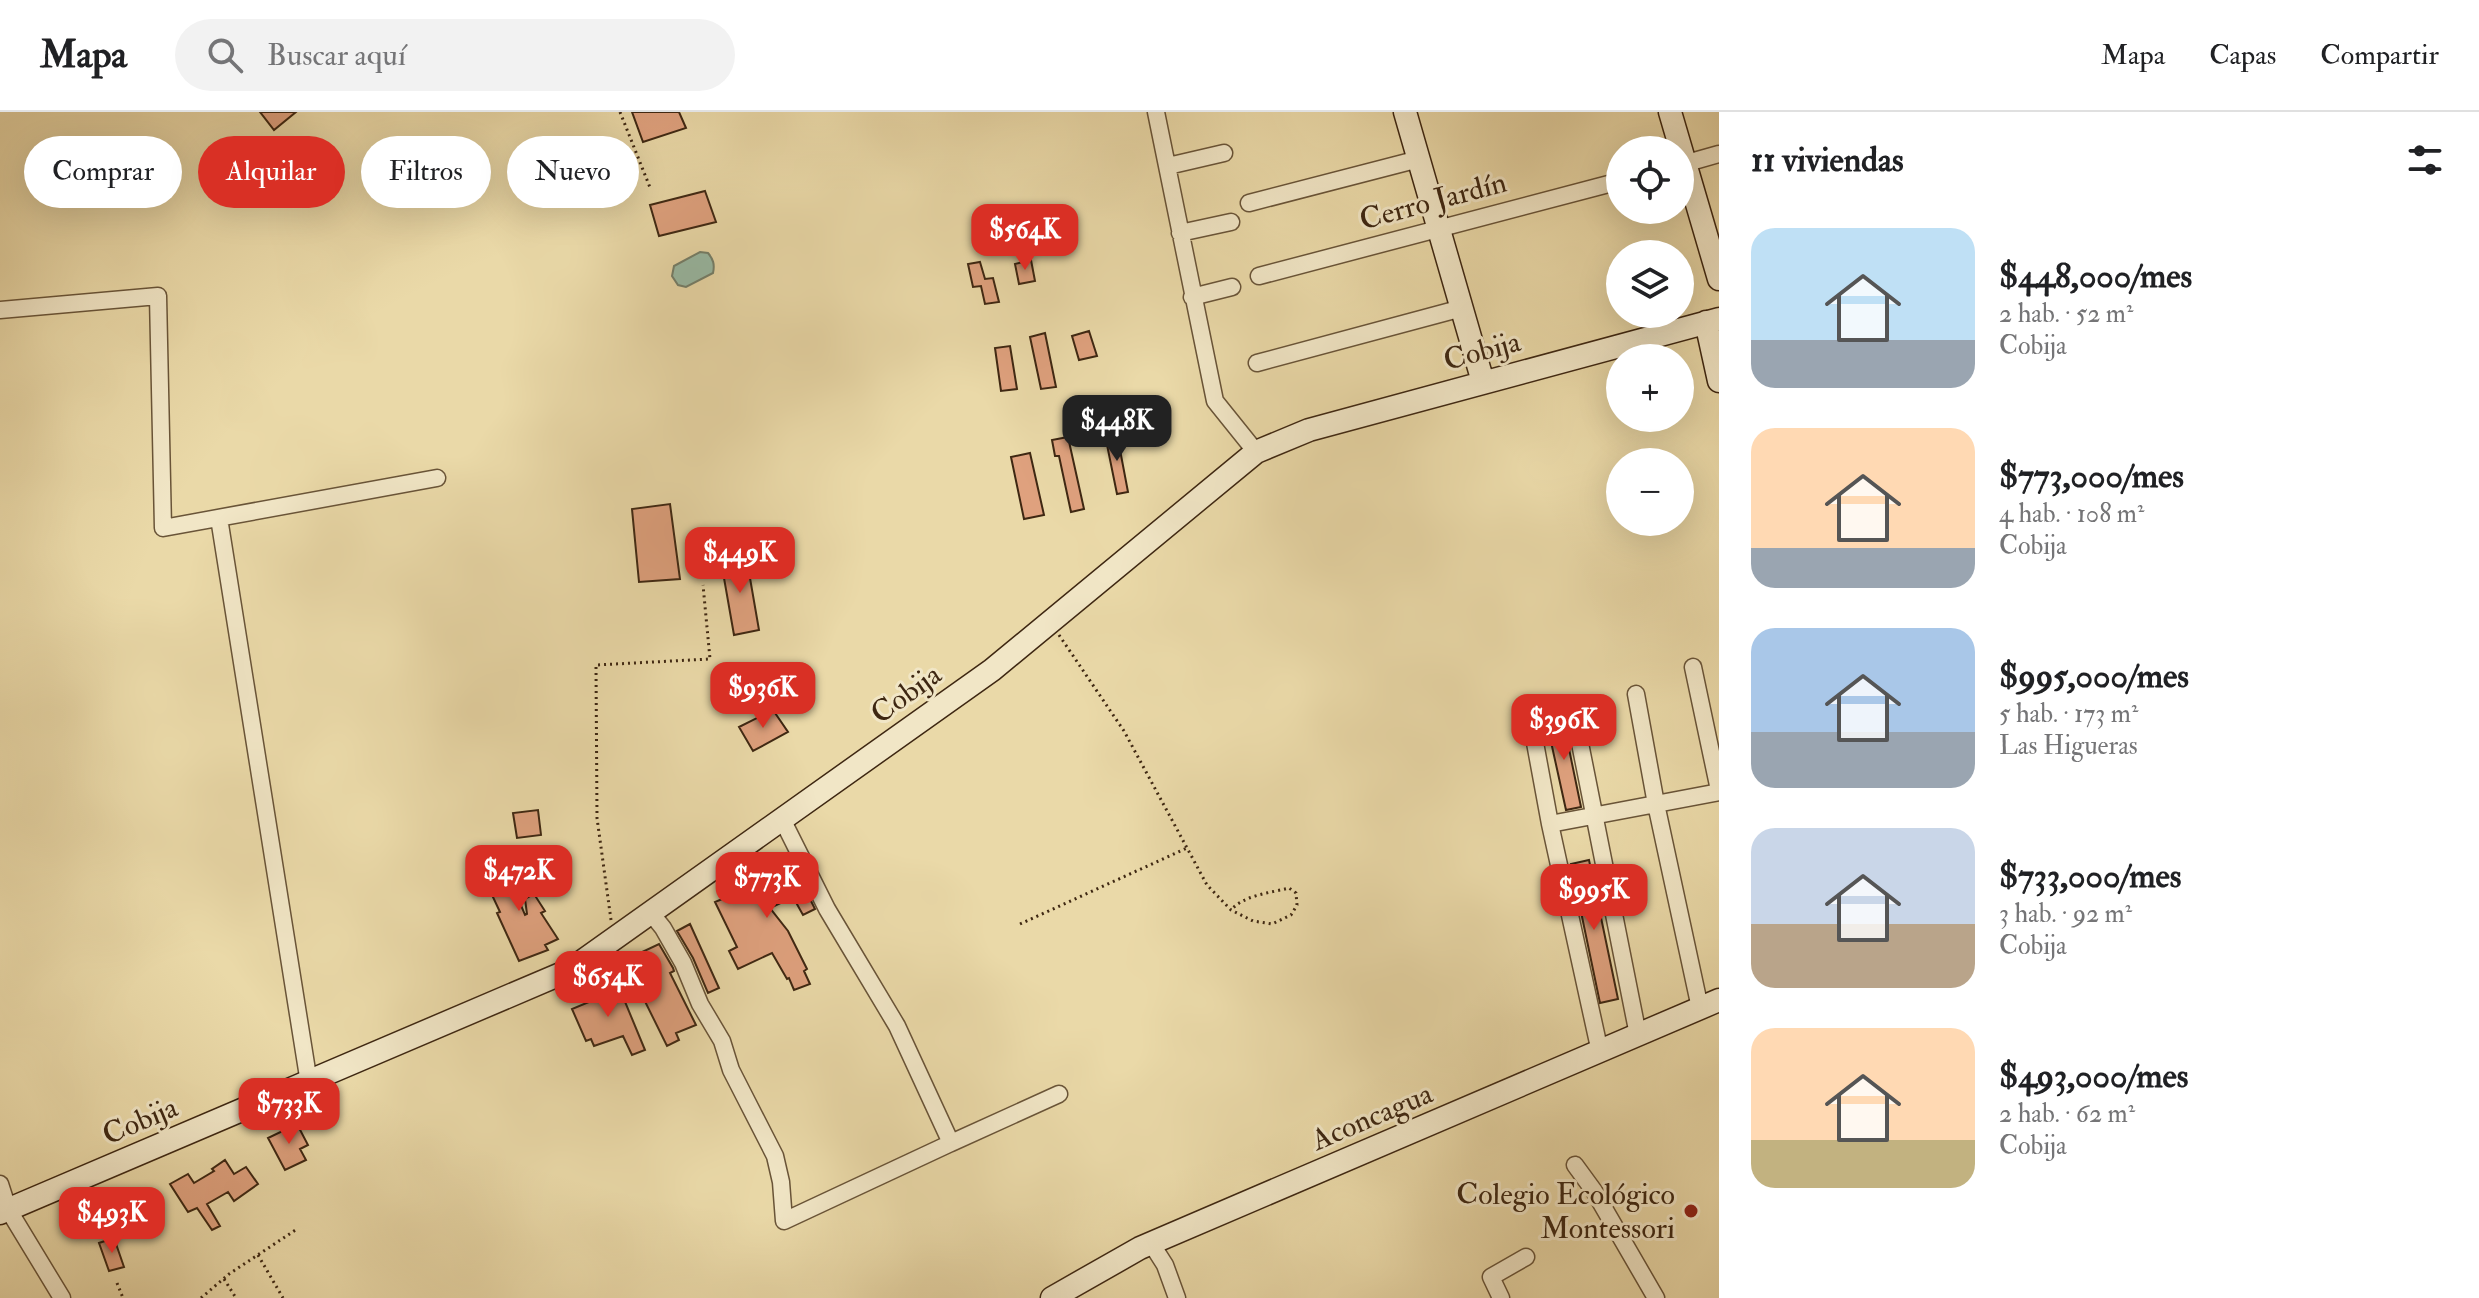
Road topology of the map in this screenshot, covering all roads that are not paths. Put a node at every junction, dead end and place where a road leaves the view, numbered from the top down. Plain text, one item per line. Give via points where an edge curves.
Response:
1 (1156, 112) edge
2 (1405, 112) edge
3 (1670, 112) edge
4 (1676, 136) edge
5 (1224, 153) dead end
6 (1719, 154) edge
7 (1419, 159) junction
8 (1694, 161) edge
9 (1168, 166) junction
10 (1606, 185) edge
11 (1694, 201) edge
12 (1249, 203) dead end
13 (1231, 222) dead end
14 (1439, 229) junction
15 (1180, 233) junction
16 (1259, 276) dead end
17 (1719, 279) edge
18 (1232, 287) dead end
19 (1192, 297) junction
20 (1462, 308) junction
21 (0, 310) edge
22 (1712, 320) edge
23 (1257, 363) dead end
24 (1719, 381) edge
25 (1483, 382) junction
26 (1256, 452) junction
27 (437, 478) dead end
28 (219, 518) junction
29 (1693, 667) dead end
30 (1636, 694) dead end
31 (1574, 713) dead end
32 (1531, 721) dead end
33 (1719, 791) edge
34 (1656, 804) junction
35 (1596, 815) junction
36 (782, 819) junction
37 (1550, 824) junction
38 (651, 913) junction
39 (1709, 1004) edge
40 (1638, 1035) junction
41 (1600, 1052) junction
42 (309, 1083) junction
43 (1059, 1094) dead end
44 (951, 1143) junction
45 (1575, 1165) dead end
46 (0, 1184) edge
47 (4, 1211) edge
48 (1151, 1243) junction
49 (1526, 1257) dead end
50 (62, 1298) edge
51 (1052, 1298) edge
52 (1177, 1298) edge
53 (1501, 1298) edge
54 (1656, 1298) edge

1 - 9 street
2 - 7 street
3 - 4 street
5 - 9 street
6 - 8 street
7 - 12 street
7 - 14 street
9 - 15 street
10 - 14 street, Cerro Jardín
11 - 17 street
13 - 15 street
14 - 16 street, Cerro Jardín
14 - 20 street
15 - 19 street
18 - 19 street
19 - 26 street via 1215,401
20 - 23 street
20 - 25 street
21 - 28 street via 158,296 163,528
22 - 24 street
22 - 25 street, Cobija
25 - 26 street, Cobija via 1309,430
26 - 36 street, Cobija via 992,670
27 - 28 street
28 - 42 street
29 - 33 street
30 - 34 street
31 - 35 street
32 - 37 street
33 - 34 street
34 - 35 street
34 - 39 street
35 - 37 street
35 - 40 street
36 - 38 street, Cobija
36 - 44 street via 827,909 897,1026
37 - 41 street
38 - 42 street, Cobija via 570,970
38 - 44 street via 683,963 775,1156 784,1221
39 - 40 street, Aconcagua
40 - 41 street, Aconcagua
41 - 48 street, Aconcagua
42 - 47 street, Cobija
43 - 44 street
45 - 54 street
46 - 47 street
47 - 50 street
48 - 51 street, Aconcagua
48 - 52 street
49 - 53 street via 1491,1277

